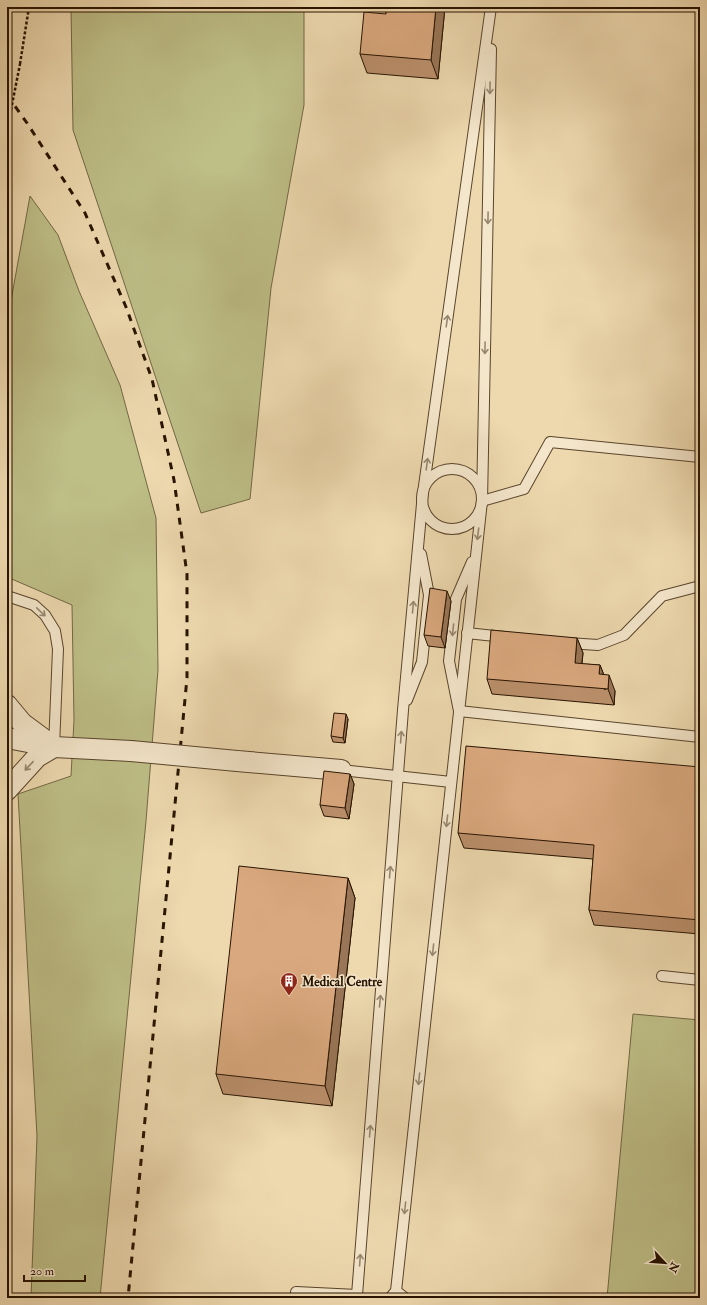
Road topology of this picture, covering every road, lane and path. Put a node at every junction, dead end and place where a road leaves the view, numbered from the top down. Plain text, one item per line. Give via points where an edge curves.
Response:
1 (29, 7) edge
2 (492, 7) edge
3 (9, 120) dead end
4 (700, 457) edge
5 (423, 493) junction
6 (482, 501) junction
7 (419, 542) junction
8 (476, 552) junction
9 (700, 586) edge
10 (7, 596) edge
11 (467, 633) junction
12 (513, 638) edge
13 (559, 642) edge
14 (7, 705) edge
15 (403, 710) junction
16 (459, 711) junction
17 (700, 737) edge
18 (7, 738) edge
19 (54, 747) junction
20 (341, 770) joint
21 (398, 776) junction
22 (451, 782) junction
23 (7, 790) edge
24 (662, 976) dead end
25 (700, 980) edge
26 (393, 1294) edge
27 (359, 1296) edge
28 (296, 1298) edge
29 (405, 1298) edge

1 - 3 path, bridge
5 -> 2 lane
2 -> 6 lane
4 - 6 lane via 550,442 524,489
5 - 6 lane via 426,484 441,471 461,470 473,478 481,491
5 - 6 lane via 423,503 428,516 439,526 448,528 458,528 471,522 480,510
5 - 7 lane
6 -> 8 lane
15 -> 7 lane
7 - 15 lane via 429,595 422,662
8 - 11 lane
8 -> 16 lane via 456,599 449,661
9 - 13 lane via 662,596 624,634 598,646
10 -> 19 lane via 34,605 45,615 55,631 58,649
11 - 12 lane
11 - 16 lane
14 - 19 street via 33,732
21 -> 15 lane
16 - 17 lane
16 - 22 lane
18 - 19 street
19 - 20 street, bridge via 131,751
19 -> 23 street via 36,757
20 - 21 lane
21 - 22 lane
27 -> 21 lane
22 -> 26 lane
24 - 25 lane
26 - 29 lane
27 - 28 lane via 296,1292

